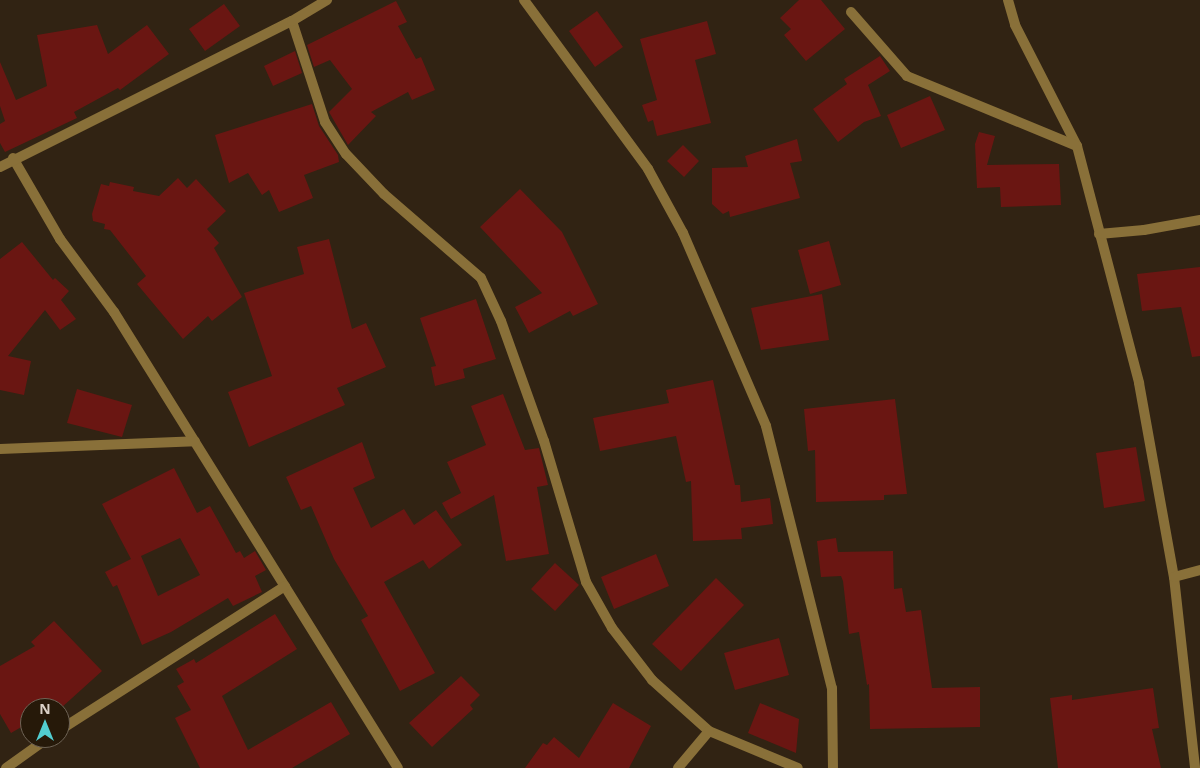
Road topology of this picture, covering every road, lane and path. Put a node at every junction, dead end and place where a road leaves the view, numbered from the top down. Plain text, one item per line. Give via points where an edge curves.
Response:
1 (327, 0) edge
2 (524, 0) edge
3 (1008, 0) edge
4 (850, 12) dead end
5 (292, 21) junction
6 (1076, 146) junction
7 (13, 158) junction
8 (0, 167) edge
9 (1200, 220) edge
10 (1099, 234) junction
11 (195, 441) junction
12 (0, 449) edge
13 (1200, 570) edge
14 (1174, 577) junction
15 (285, 586) junction
16 (70, 724) edge
17 (709, 732) junction
18 (34, 748) edge
19 (6, 768) edge
20 (398, 768) edge
21 (678, 768) edge
22 (798, 768) edge
23 (833, 768) edge
24 (1195, 768) edge

1 - 5 street
2 - 23 street via 648,169 682,233 766,426 832,688
3 - 6 street via 1015,25
4 - 6 street via 907,76
5 - 7 street
5 - 17 street via 325,122 346,154 384,194 481,278 502,321 544,441 586,582 612,628 652,680
6 - 10 street
7 - 8 street
7 - 11 street via 60,239 114,312
9 - 10 street
10 - 14 street via 1139,383
11 - 12 street
11 - 15 street
13 - 14 street
14 - 24 street
15 - 16 street
15 - 20 street
17 - 21 street
17 - 22 street
18 - 19 street

